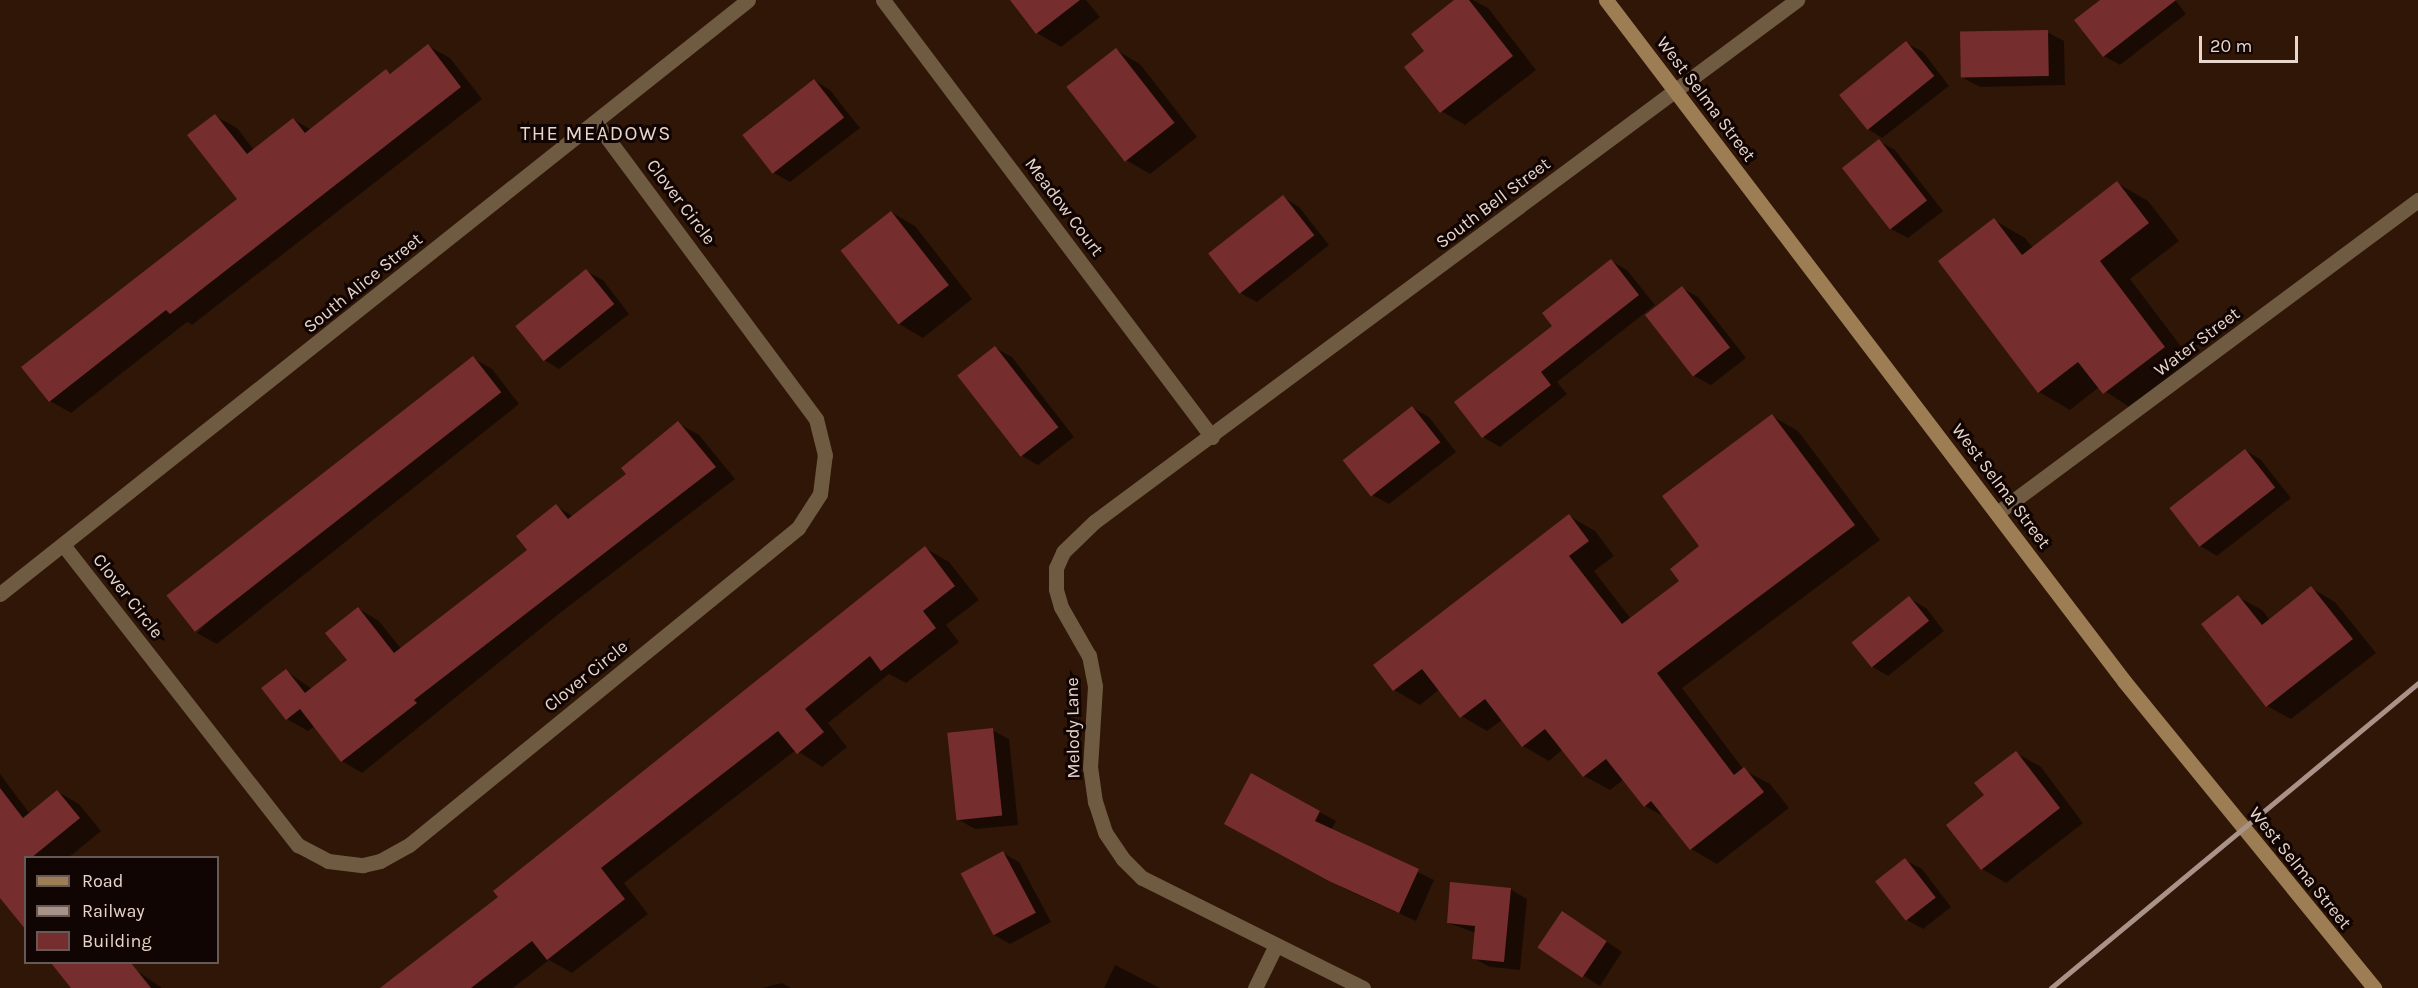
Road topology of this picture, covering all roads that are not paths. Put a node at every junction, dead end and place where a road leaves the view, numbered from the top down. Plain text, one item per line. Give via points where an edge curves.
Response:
1 (748, 0) edge
2 (883, 0) edge
3 (1606, 0) edge
4 (1797, 0) edge
5 (1676, 91) junction
6 (596, 123) junction
7 (2418, 200) edge
8 (1212, 437) junction
9 (1997, 513) junction
10 (64, 546) junction
11 (0, 594) edge
12 (1276, 945) junction
13 (1255, 988) edge
14 (1363, 988) edge
15 (2373, 988) edge

1 - 6 street, South Alice Street
2 - 8 street, Meadow Court
3 - 5 street, West Selma Street
4 - 5 street, South Bell Street
5 - 8 street, South Bell Street
5 - 9 street, West Selma Street
6 - 10 street, South Alice Street
6 - 10 street, Clover Circle via 806,402 823,436 825,474 811,512 798,528 409,845 395,855 363,865 328,861 298,845
7 - 9 street, Water Street
8 - 12 street, Melody Lane via 1076,536 1056,568 1056,590 1089,656 1095,686 1090,768 1105,832 1142,878
9 - 15 street, West Selma Street via 2124,681
10 - 11 street, South Alice Street
12 - 13 street
12 - 14 street, Melody Lane

